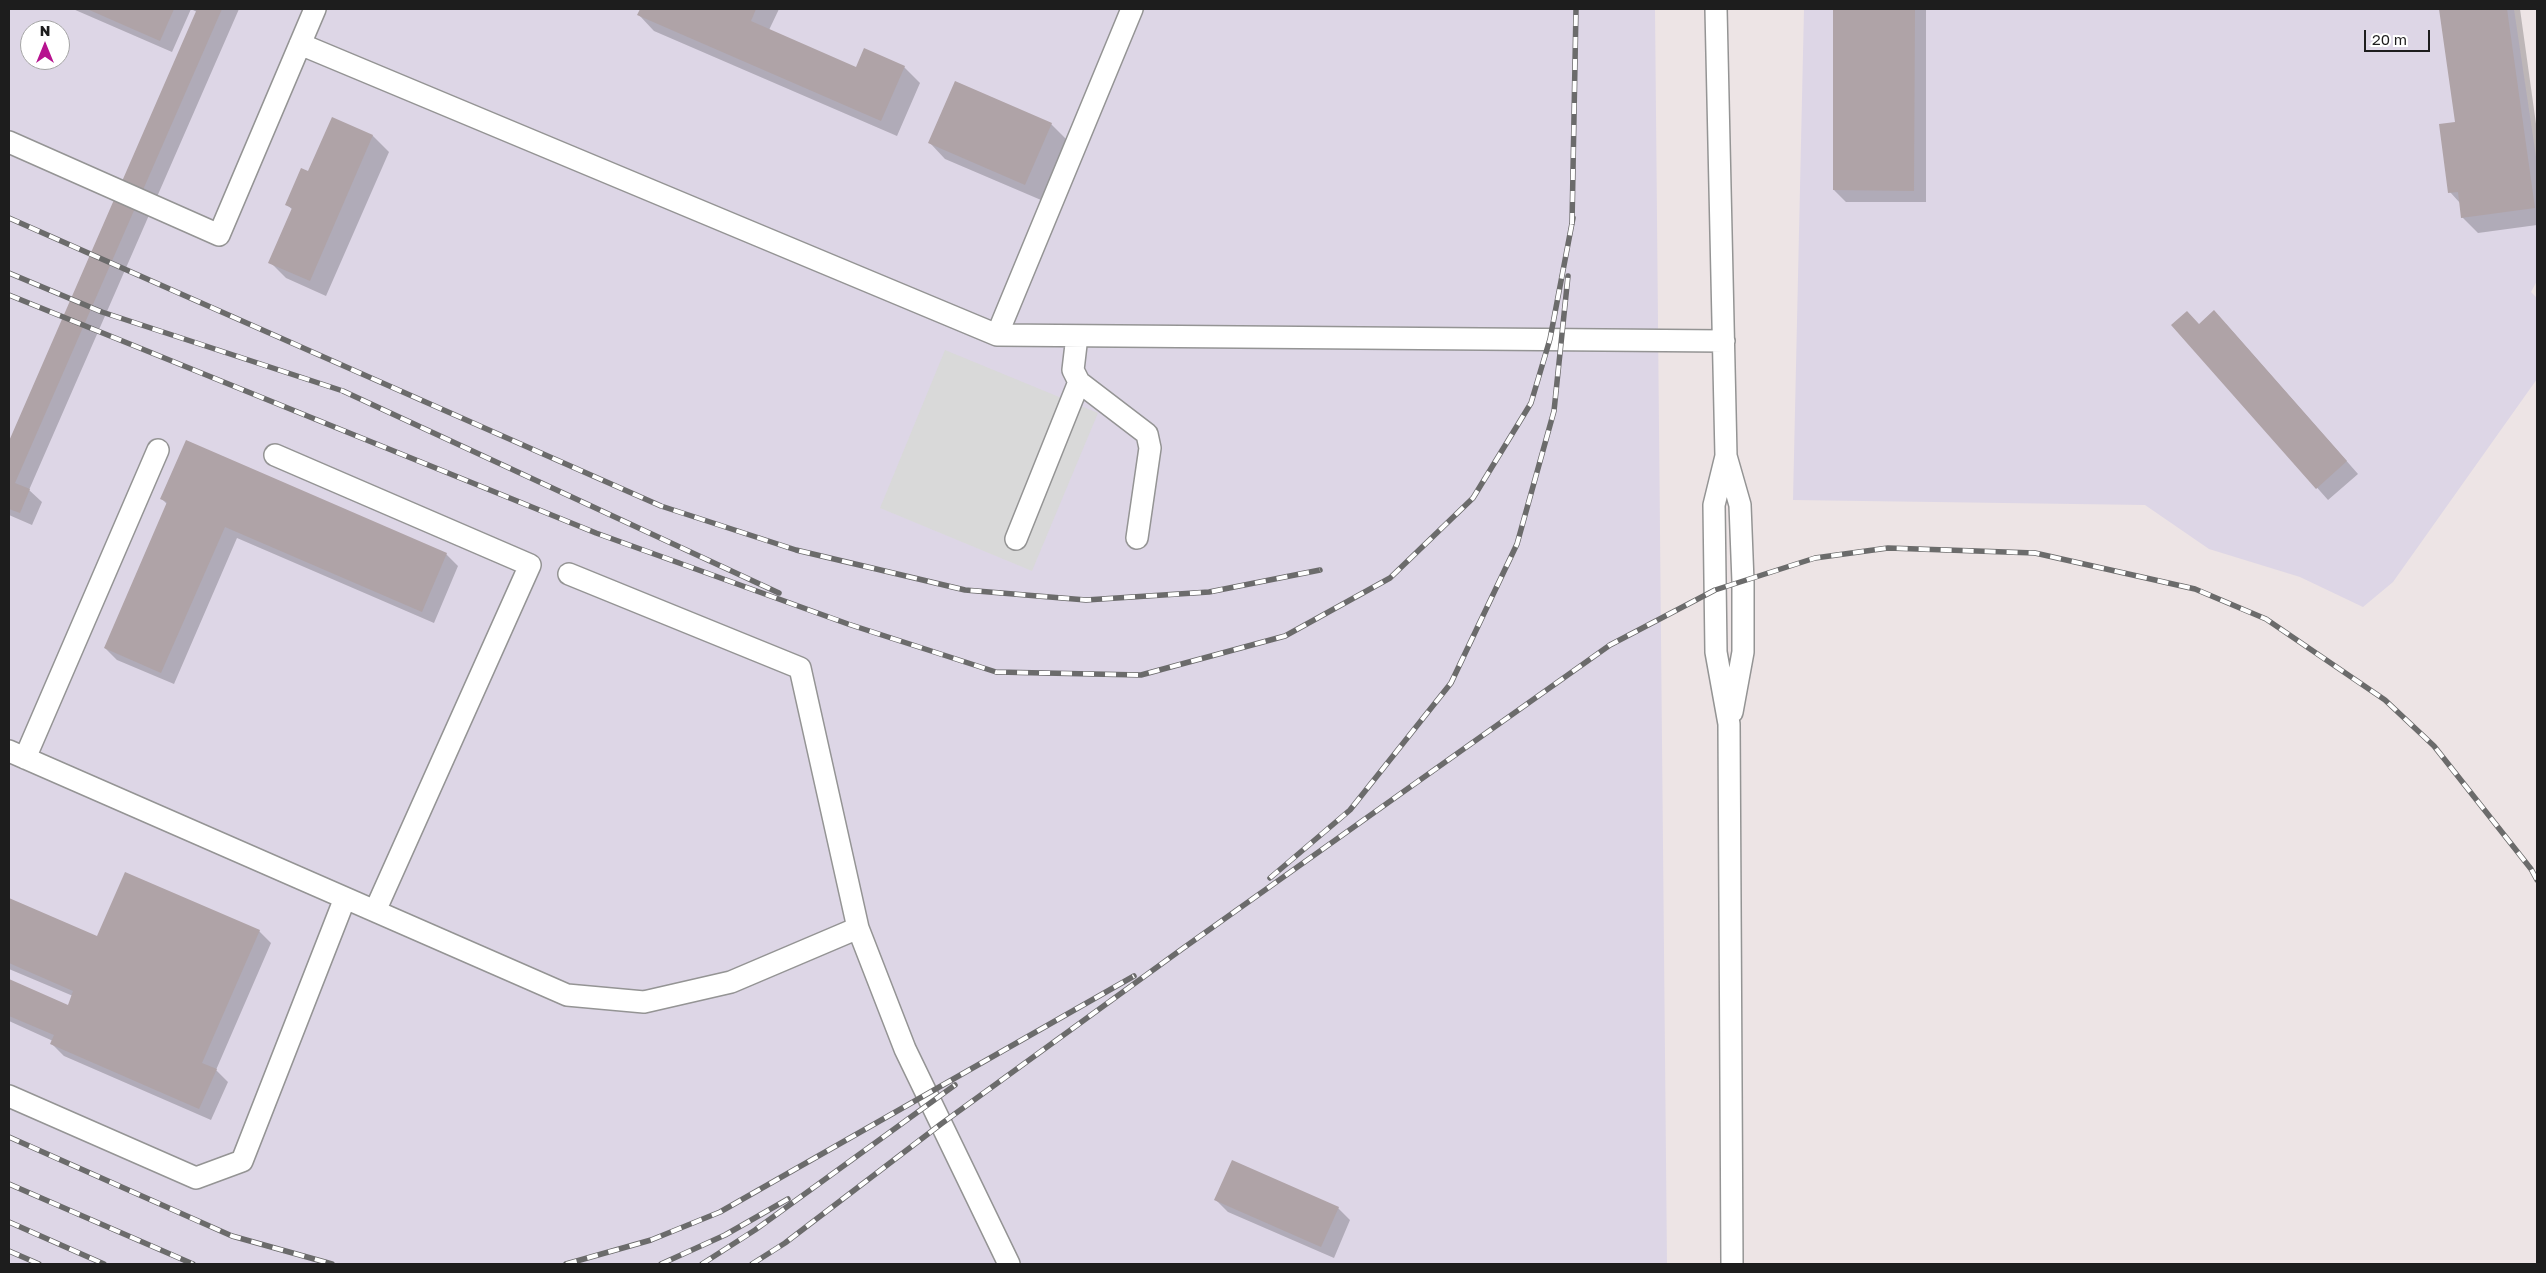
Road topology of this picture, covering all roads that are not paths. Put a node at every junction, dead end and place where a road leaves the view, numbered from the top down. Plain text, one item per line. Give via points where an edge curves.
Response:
1 (315, 9) edge
2 (1132, 9) edge
3 (1716, 9) edge
4 (300, 44) junction
5 (9, 142) edge
6 (997, 335) junction
7 (1077, 336) junction
8 (1724, 340) junction
9 (1079, 382) junction
10 (158, 450) dead end
11 (275, 455) dead end
12 (1137, 538) dead end
13 (1016, 539) dead end
14 (569, 574) dead end
15 (17, 755) edge
16 (345, 898) junction
17 (375, 911) junction
18 (858, 928) junction
19 (9, 1096) edge
20 (1008, 1264) edge
21 (1732, 1264) edge

1 - 4 street
2 - 6 street
3 - 8 street
4 - 5 street via 219,235
4 - 6 street
6 - 7 street
7 - 8 street
7 - 9 street via 1073,370
8 - 21 street via 1726,456 1740,505 1743,591 1743,652 1729,724
9 - 12 street via 1147,434 1150,448
9 - 13 street
10 - 15 street
11 - 17 street via 530,565
14 - 18 street via 800,668
15 - 16 street
16 - 17 street
16 - 19 street via 242,1161 196,1178
17 - 18 street via 567,995 644,1002 731,982
18 - 20 street via 904,1048

